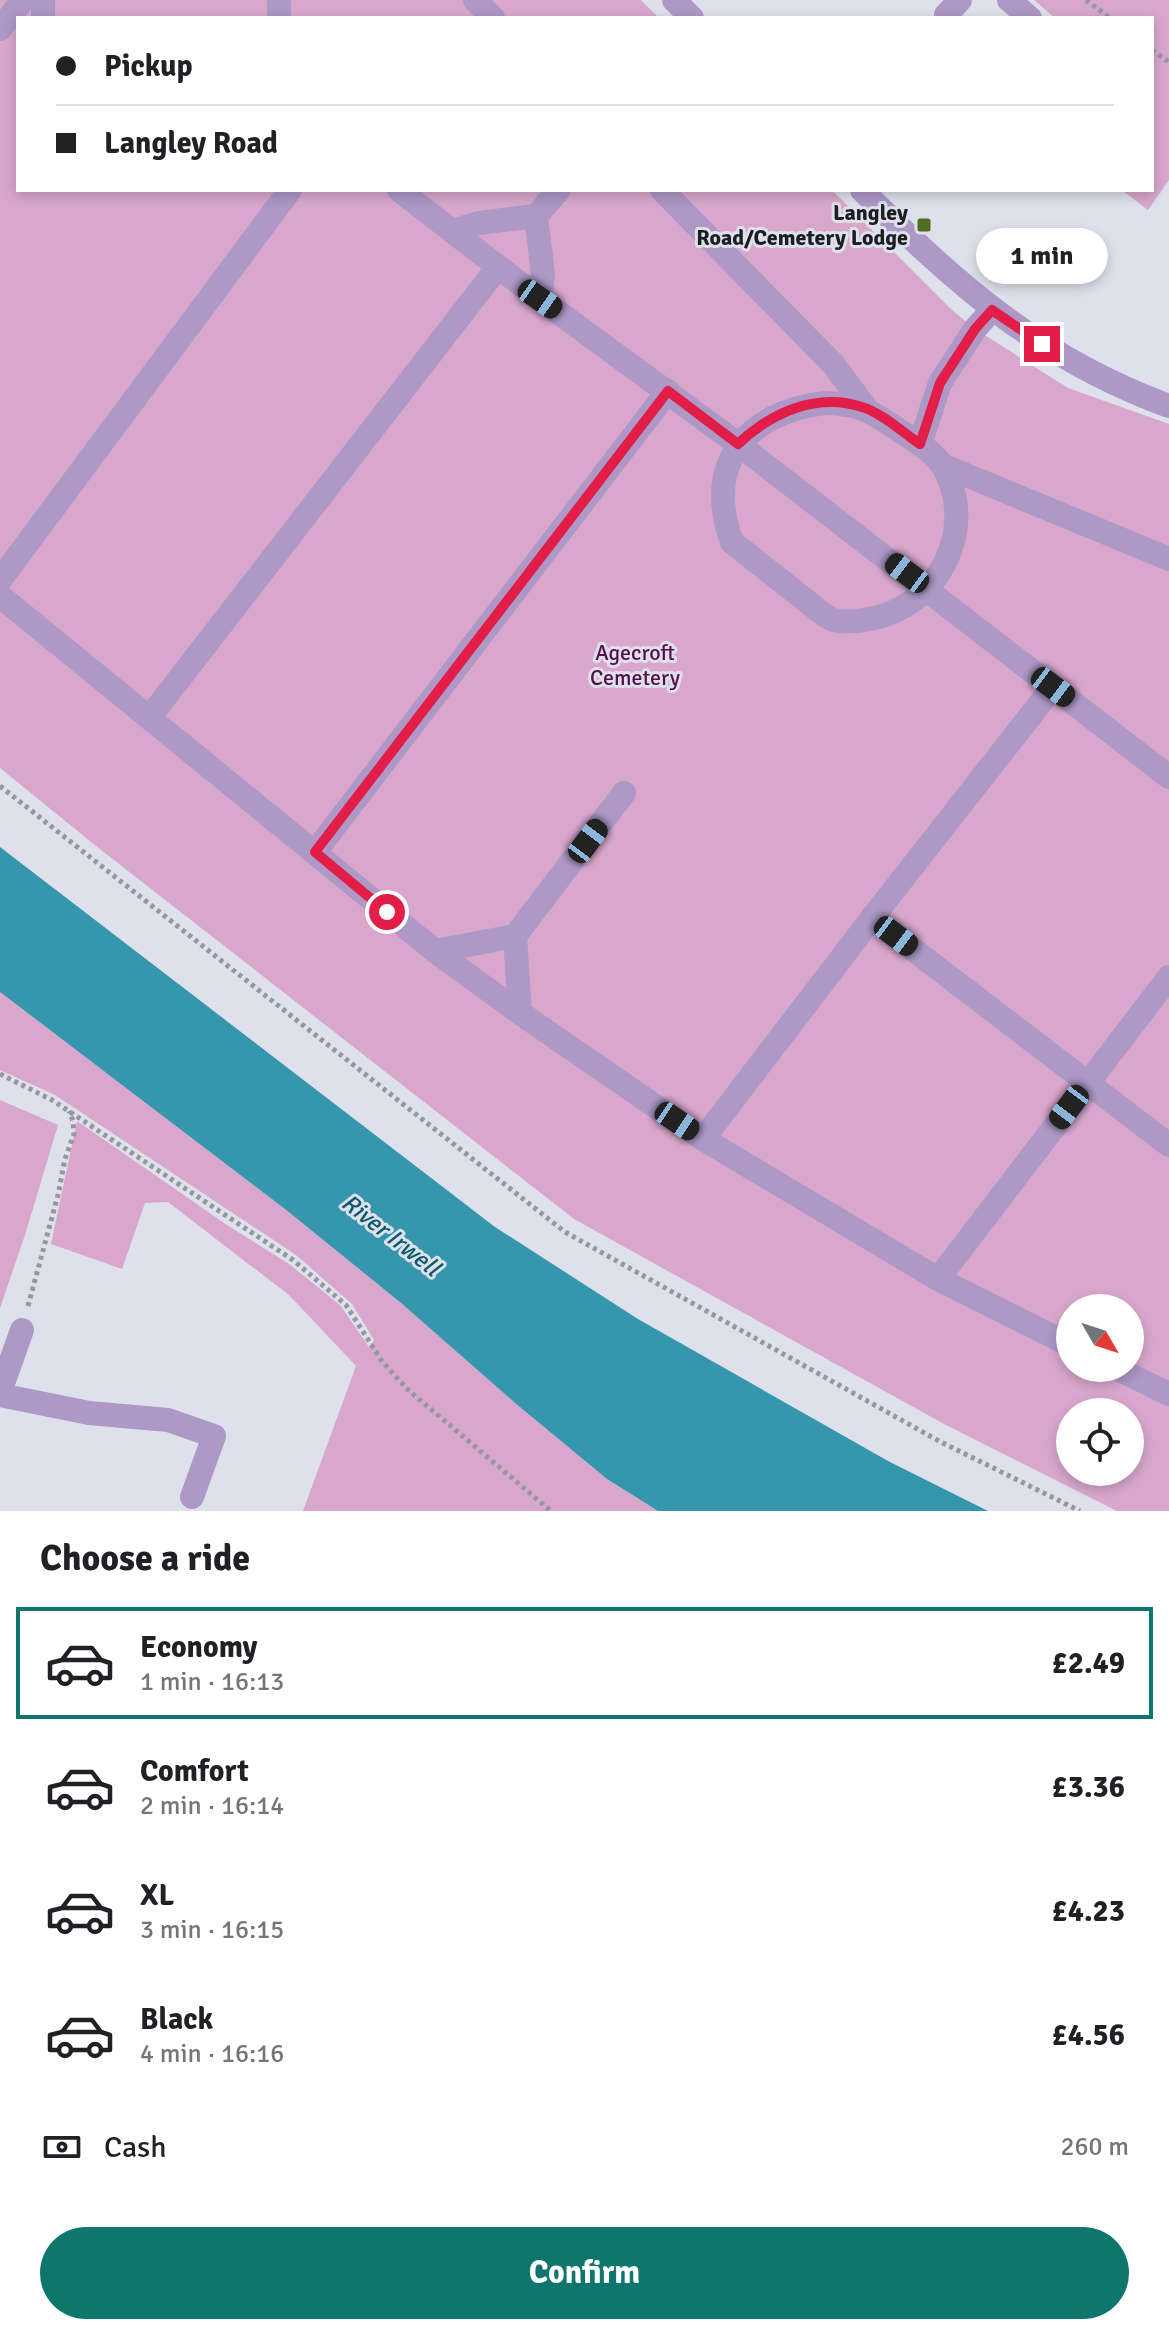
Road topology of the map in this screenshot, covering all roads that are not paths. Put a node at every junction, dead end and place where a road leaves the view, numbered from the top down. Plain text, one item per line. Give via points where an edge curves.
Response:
1 (23, 0) edge
2 (475, 0) edge
3 (674, 0) edge
4 (1009, 0) edge
5 (491, 16) edge
6 (690, 16) edge
7 (1028, 16) edge
8 (0, 29) edge
9 (289, 192) edge
10 (402, 192) edge
11 (557, 192) edge
12 (664, 192) edge
13 (864, 192) edge
14 (536, 216) junction
15 (452, 231) junction
16 (498, 267) junction
17 (540, 299) junction
18 (992, 310) junction
19 (668, 391) junction
20 (1169, 406) edge
21 (865, 407) junction
22 (738, 444) junction
23 (920, 444) junction
24 (942, 465) junction
25 (1169, 559) edge
26 (0, 580) edge
27 (928, 590) junction
28 (0, 596) edge
29 (1053, 687) junction
30 (149, 718) junction
31 (1169, 777) edge
32 (624, 793) dead end
33 (315, 852) junction
34 (872, 918) junction
35 (515, 936) junction
36 (435, 951) junction
37 (1169, 977) edge
38 (520, 1013) junction
39 (1088, 1083) junction
40 (703, 1139) junction
41 (1169, 1145) edge
42 (938, 1279) junction
43 (22, 1330) road end
44 (1056, 1338) edge
45 (1144, 1382) edge
46 (0, 1394) edge
47 (1169, 1394) edge
48 (192, 1497) dead end

1 - 8 street
2 - 5 street
3 - 6 street
4 - 7 street
9 - 26 street
10 - 15 street
11 - 14 street
12 - 21 street via 833,364
13 - 18 street
14 - 15 street
14 - 17 street via 543,274
15 - 16 street
16 - 17 street
16 - 30 street
17 - 19 street
18 - 20 street via 1085,369
18 - 23 street via 940,383
19 - 22 street
19 - 33 street
21 - 22 street via 805,405 768,419
21 - 23 street
22 - 27 street
22 - 27 street via 727,465 722,498 732,542 831,620 878,618
23 - 24 street
24 - 25 street
24 - 27 street via 954,499 954,538
27 - 29 street
28 - 30 street
29 - 31 street
29 - 34 street
30 - 33 street
32 - 35 street
33 - 36 street
34 - 39 street
34 - 40 street
35 - 36 street
35 - 38 street
36 - 38 street
37 - 39 street
38 - 40 street
39 - 41 street
39 - 42 street
40 - 42 street
42 - 44 street
43 - 46 street
45 - 47 street
46 - 48 street via 89,1413 168,1420 214,1436

